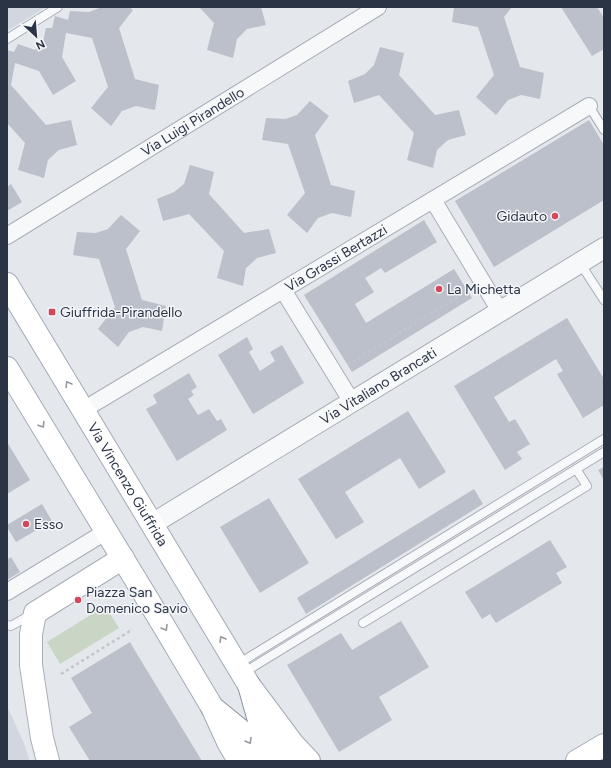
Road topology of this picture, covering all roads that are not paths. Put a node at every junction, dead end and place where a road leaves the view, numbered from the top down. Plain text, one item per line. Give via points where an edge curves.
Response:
1 (58, 7) edge
2 (378, 7) edge
3 (7, 39) edge
4 (589, 106) joint
5 (604, 130) edge
6 (433, 200) junction
7 (7, 236) edge
8 (604, 248) edge
9 (580, 262) junction
10 (7, 284) edge
11 (283, 290) junction
12 (604, 300) edge
13 (500, 311) junction
14 (7, 368) edge
15 (352, 402) junction
16 (83, 410) junction
17 (604, 439) edge
18 (604, 452) edge
19 (576, 469) junction
20 (152, 524) junction
21 (107, 531) junction
22 (123, 558) junction
23 (7, 592) edge
24 (35, 613) junction
25 (363, 623) dead end
26 (7, 625) edge
27 (243, 674) junction
28 (212, 706) junction
29 (604, 745) edge
30 (292, 755) edge
31 (48, 761) edge
32 (239, 761) edge
33 (261, 761) edge
34 (309, 761) edge
35 (577, 761) edge

1 - 3 lane
2 - 7 street, Via Luigi Pirandello
4 - 5 lane
4 - 6 street, Via Grassi Bertazzi
6 - 11 street, Via Grassi Bertazzi
6 - 13 street
8 - 9 street, Via Vitaliano Brancati
9 - 12 lane
9 - 13 street, Via Vitaliano Brancati
16 -> 10 main road, Via Vincenzo Giuffrida
11 - 15 street
11 - 16 street, Via Grassi Bertazzi
13 - 15 street, Via Vitaliano Brancati
14 -> 21 main road
15 - 20 street, Via Vitaliano Brancati
16 - 20 main road, Via Vincenzo Giuffrida
17 - 27 lane
18 - 19 lane
19 - 25 lane via 587,486
19 - 27 lane
27 -> 20 main road, Via Vincenzo Giuffrida
21 - 22 main road
21 - 23 street
22 - 24 main road
22 -> 28 main road
24 - 26 lane via 11,626
24 - 31 main road via 31,634 31,665
27 - 30 main road, Via Vincenzo Giuffrida via 260,724
28 - 32 main road
28 -> 33 main road via 245,734
29 - 35 main road
30 - 34 main road, Via Vincenzo Giuffrida

